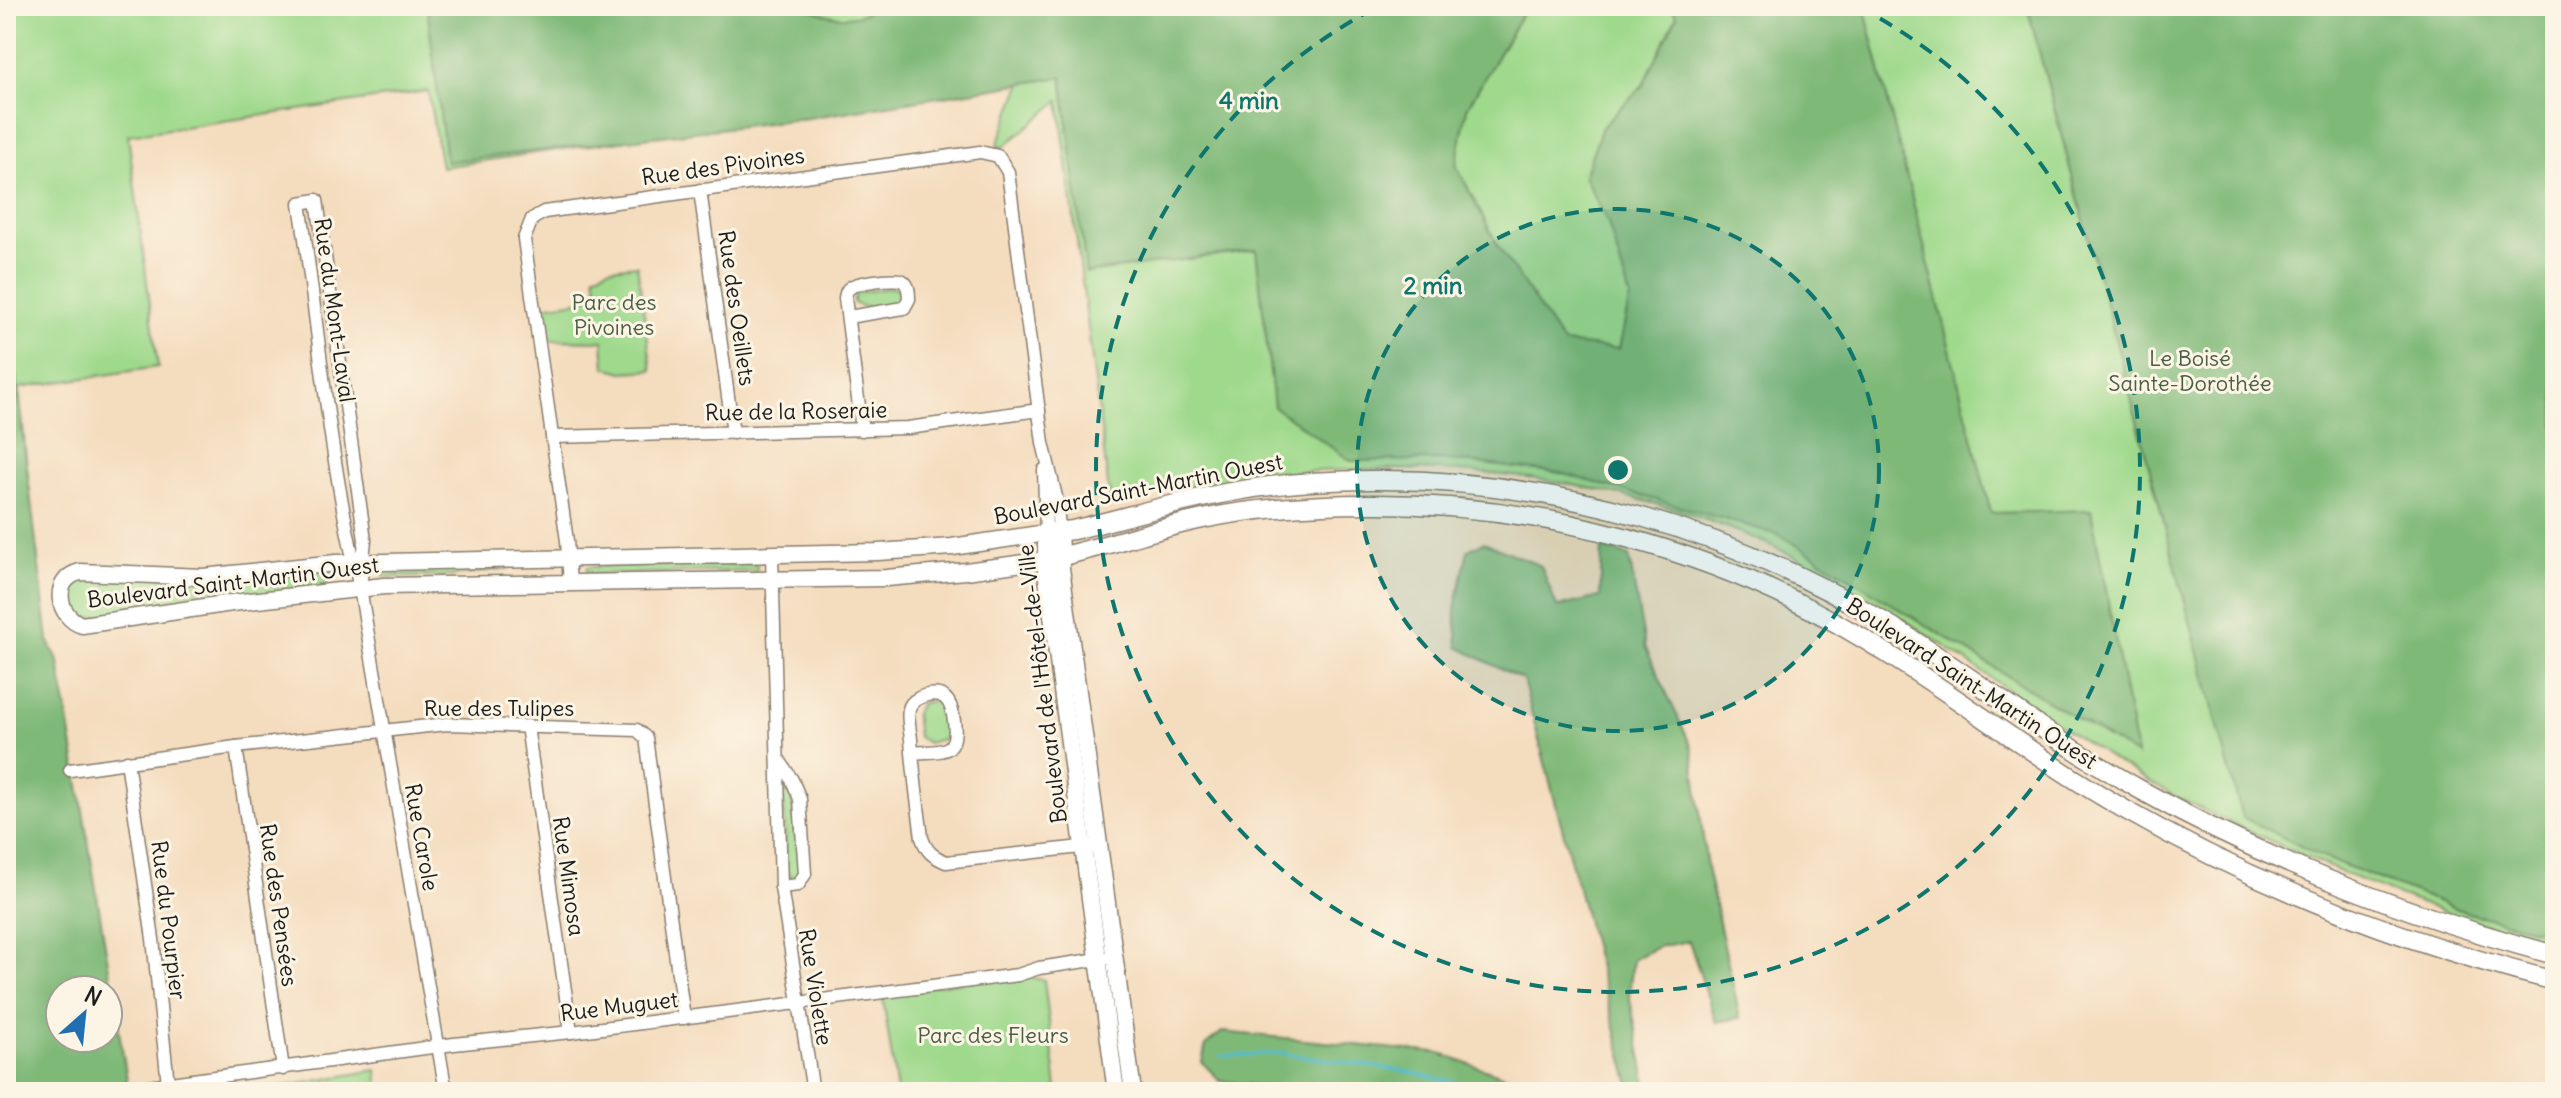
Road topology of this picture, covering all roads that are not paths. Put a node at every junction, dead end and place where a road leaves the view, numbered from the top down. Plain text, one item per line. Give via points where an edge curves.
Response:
1 (700, 190) junction
2 (848, 317) junction
3 (1039, 410) junction
4 (862, 430) junction
5 (733, 433) junction
6 (552, 437) junction
7 (1043, 443) joint
8 (1052, 532) junction
9 (772, 554) junction
10 (568, 558) junction
11 (1053, 558) junction
12 (358, 563) junction
13 (773, 581) junction
14 (570, 584) junction
15 (360, 588) junction
16 (527, 726) junction
17 (384, 732) junction
18 (236, 747) junction
19 (912, 753) junction
20 (778, 758) junction
21 (127, 761) junction
22 (70, 770) dead end
23 (1092, 846) junction
24 (781, 887) junction
25 (2555, 955) edge
26 (1106, 958) junction
27 (2555, 981) edge
28 (797, 1003) junction
29 (684, 1018) junction
30 (571, 1032) junction
31 (439, 1046) junction
32 (283, 1069) junction
33 (168, 1084) junction
34 (127, 1089) dead end
35 (446, 1092) edge
36 (813, 1092) edge
37 (1116, 1092) edge
38 (1133, 1092) edge

1 - 3 street, Rue des Pivoines via 980,152 998,156 1008,172
1 - 5 street, Rue des Oeillets
1 - 6 street, Rue des Pivoines via 544,212 529,223 524,239
2 - 2 street via 904,308 907,285 898,279 853,285 846,294
2 - 4 street
3 - 4 street, Rue de la Roseraie
3 - 7 street, Rue des Pivoines
4 - 5 street, Rue de la Roseraie
5 - 6 street, Rue de la Roseraie
6 - 10 street, Rue des Pivoines
7 - 8 street, Boulevard de l'Hôtel-de-Ville via 1057,501
8 - 9 street, Boulevard Saint-Martin Ouest via 912,551
8 - 11 street, Boulevard de l'Hôtel-de-Ville
8 - 25 main road, Boulevard Saint-Martin Ouest via 1237,491 1353,480 1504,488 1645,518 1737,549 1842,598 2116,776 2259,851 2421,916
9 - 10 street, Boulevard Saint-Martin Ouest
9 - 13 street, Rue Violette
10 - 12 street, Boulevard Saint-Martin Ouest
10 - 14 street, Rue des Pivoines
11 - 13 street, Boulevard Saint-Martin Ouest via 910,577
11 - 23 street, Boulevard de l'Hôtel-de-Ville
11 - 27 main road, Boulevard Saint-Martin Ouest via 1211,517 1357,504 1503,513 1629,538 1742,578 1823,615 2065,774 2224,861 2375,926
12 - 12 street, Rue du Mont-Laval via 365,540 317,200 300,203 348,543
12 - 15 street, Rue Carole
12 - 15 street, Boulevard Saint-Martin Ouest via 203,577 80,572 64,581 61,601 71,620 87,625
13 - 14 street, Boulevard Saint-Martin Ouest
13 - 20 street, Rue Violette
14 - 15 street, Boulevard Saint-Martin Ouest
15 - 17 street, Rue Carole
16 - 17 street, Rue des Tulipes via 447,724
16 - 29 street, Rue des Tulipes via 637,730 646,738
16 - 30 street, Rue Mimosa
17 - 18 street, Rue des Tulipes
17 - 31 street, Rue Carole
18 - 21 street, Rue des Tulipes
18 - 32 street, Rue des Pensées
19 - 19 street via 947,750 953,744 952,710 939,694 919,696 908,710
19 - 23 street via 922,838 933,857 946,862
20 - 24 street, Rue Violette
20 - 24 street, Rue Violette via 800,799 805,874 798,885
21 - 22 street, Rue des Tulipes
21 - 33 street, Rue du Pourpier
23 - 26 street, Boulevard de l'Hôtel-de-Ville
24 - 28 street, Rue Violette
26 - 28 street, Rue Muguet via 1018,975
26 - 37 street, Boulevard de l'Hôtel-de-Ville
26 - 38 street, Boulevard de l'Hôtel-de-Ville
28 - 29 street, Rue Muguet
28 - 36 street, Rue Violette
29 - 30 street, Rue Muguet
30 - 31 street, Rue Muguet
31 - 32 street, Rue Muguet
31 - 35 street, Rue Carole
32 - 33 street, Rue Muguet
33 - 34 street, Rue Muguet

